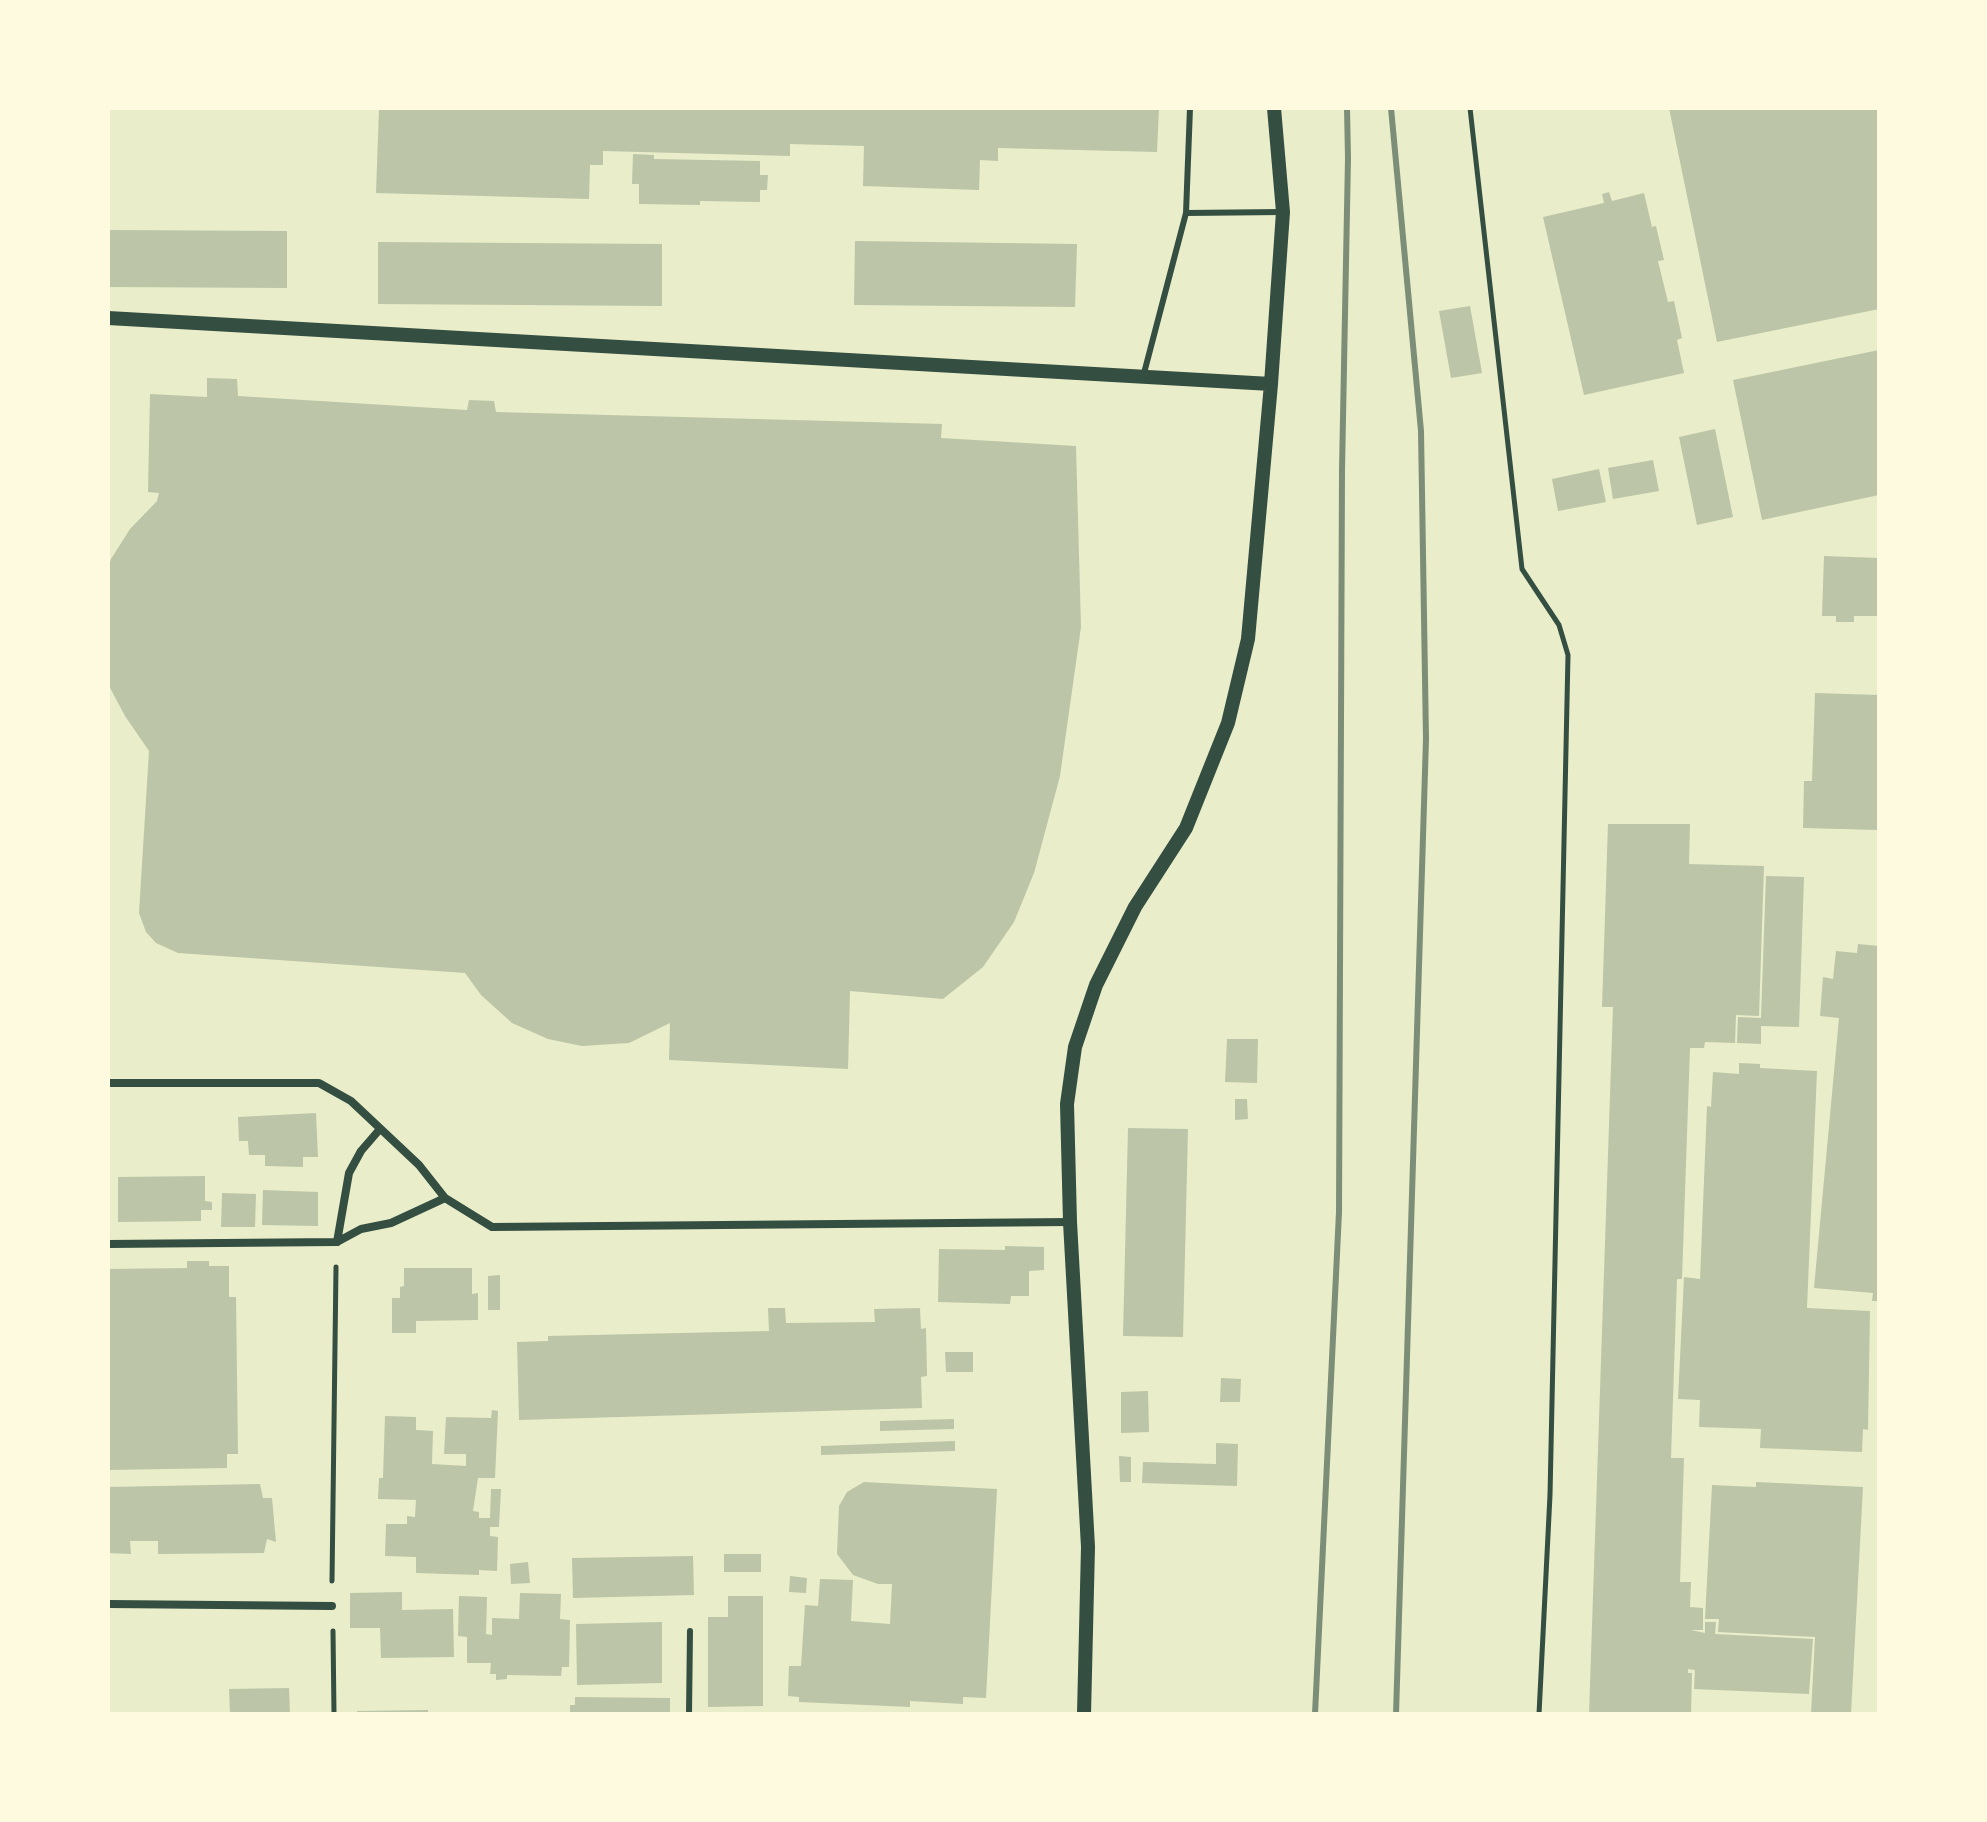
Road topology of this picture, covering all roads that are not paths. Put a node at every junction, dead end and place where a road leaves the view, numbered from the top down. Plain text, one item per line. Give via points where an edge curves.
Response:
1 (1190, 108) edge
2 (1274, 108) edge
3 (1283, 212) junction
4 (1186, 213) junction
5 (108, 318) edge
6 (1143, 377) junction
7 (1271, 384) junction
8 (108, 1083) edge
9 (380, 1129) junction
10 (445, 1198) junction
11 (1070, 1222) junction
12 (337, 1242) junction
13 (108, 1244) edge
14 (108, 1604) edge
15 (332, 1606) road end
16 (690, 1631) dead end
17 (689, 1714) edge
18 (1084, 1714) edge

1 - 4 lane
2 - 3 street
3 - 4 lane
3 - 7 street
4 - 6 lane
5 - 6 street
6 - 7 street
7 - 11 street via 1248,639 1228,723 1186,828 1135,907 1096,985 1075,1047 1067,1104
8 - 9 street via 319,1083 351,1101
9 - 10 street
9 - 12 street via 349,1173
10 - 11 street via 492,1227
10 - 12 street
11 - 18 street via 1088,1547
12 - 13 street
14 - 15 street
16 - 17 lane

